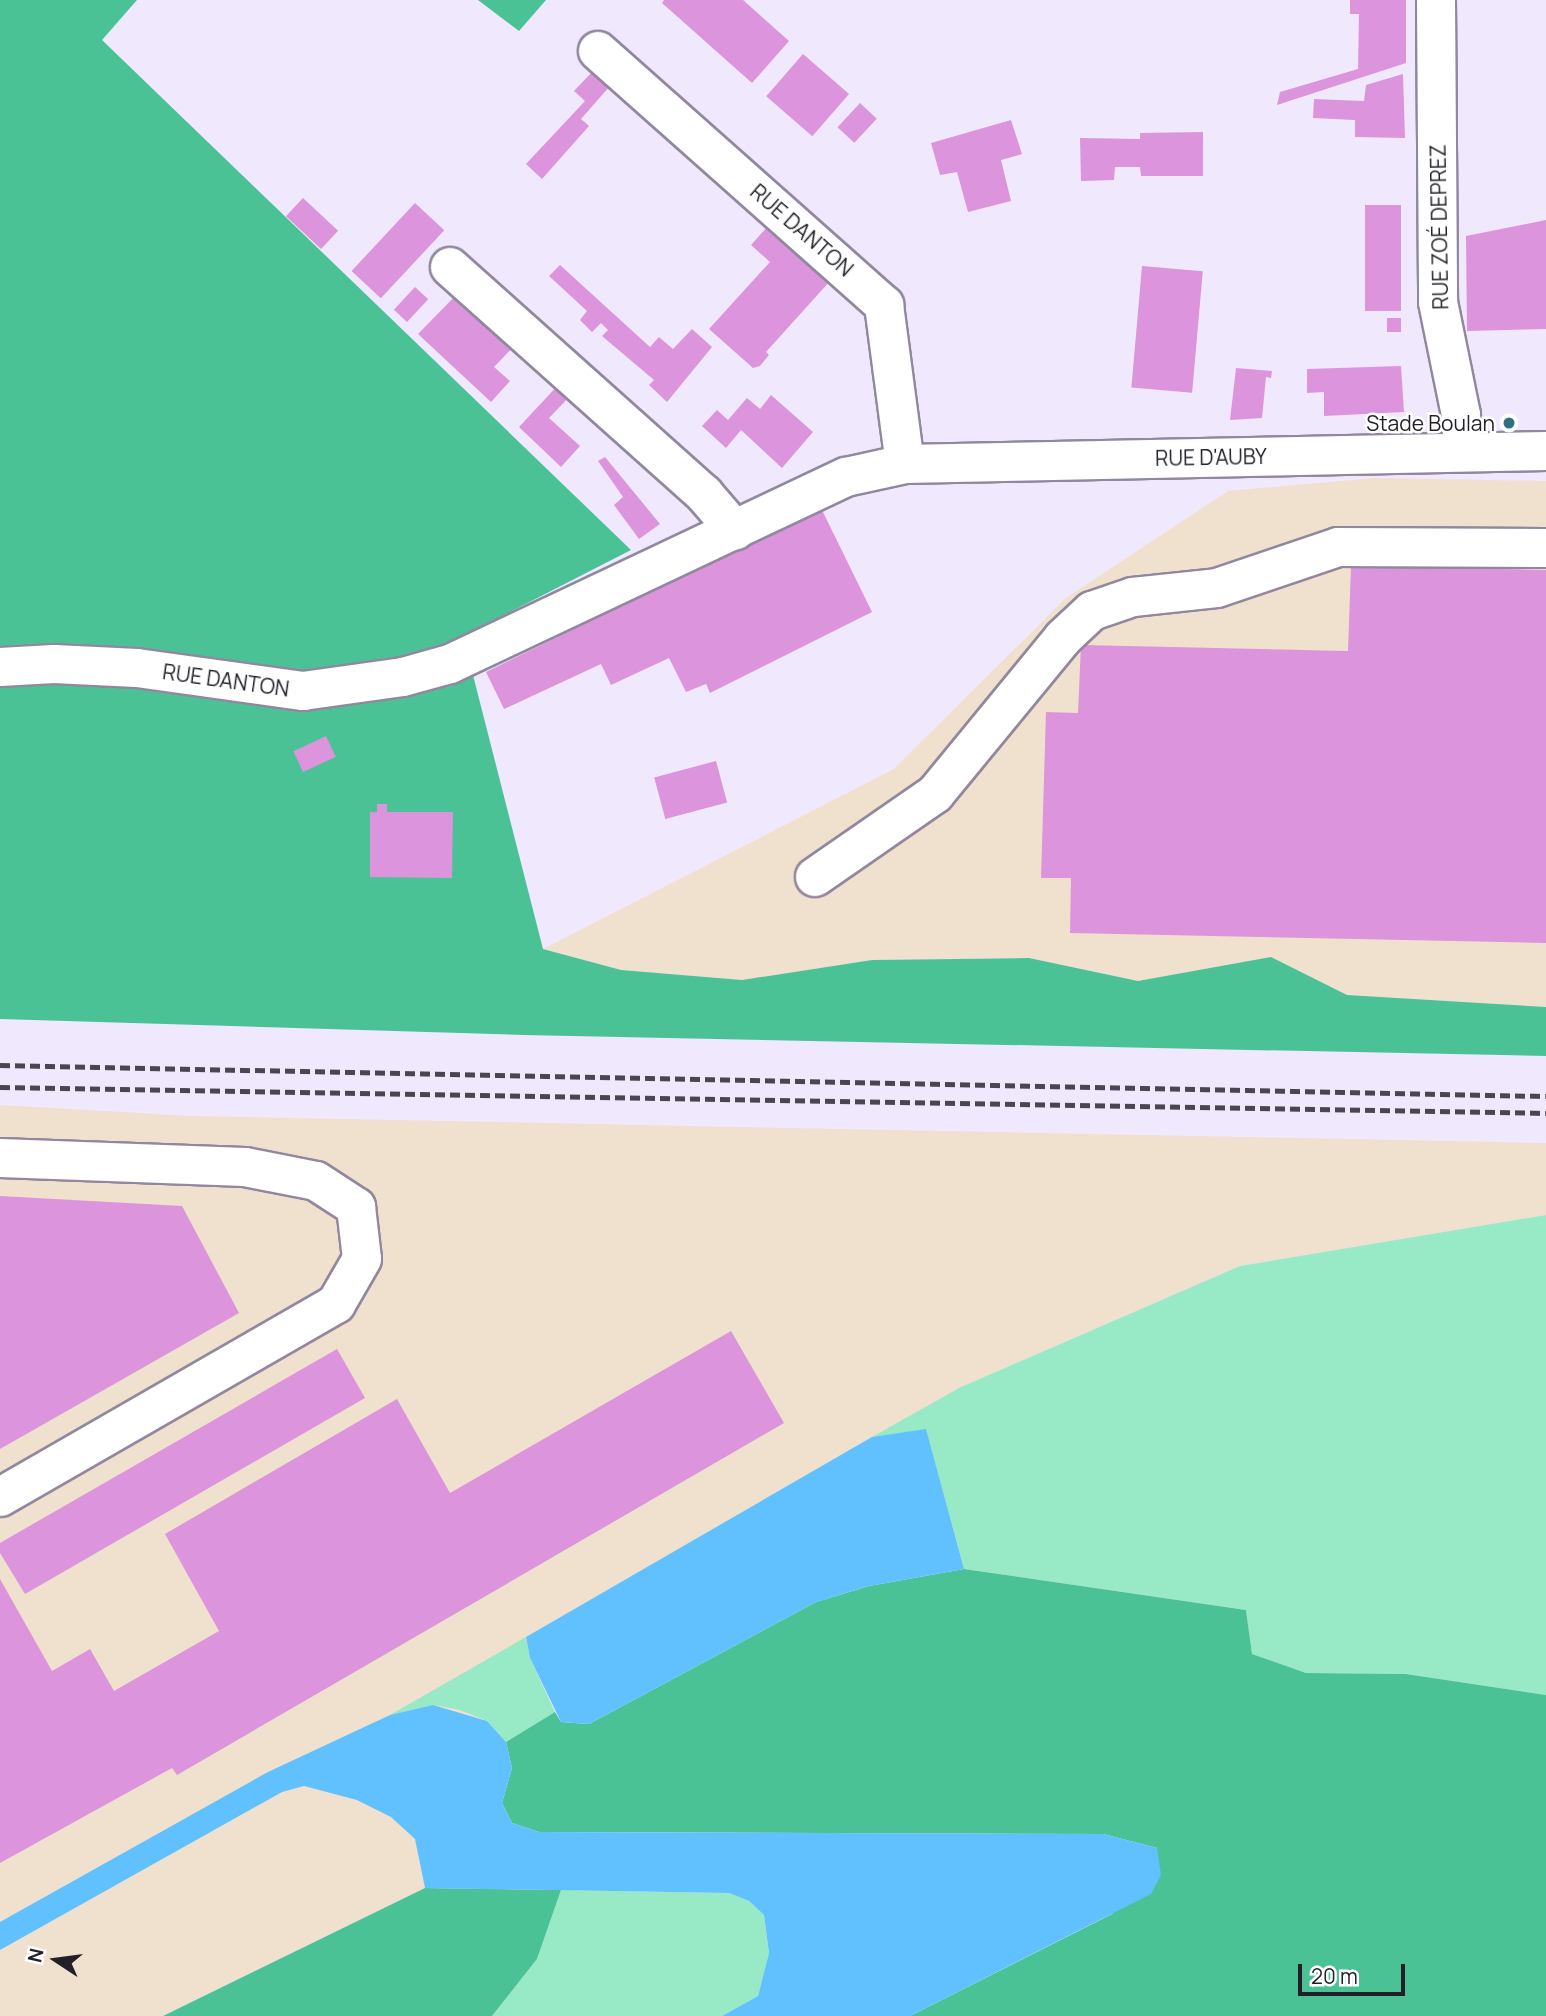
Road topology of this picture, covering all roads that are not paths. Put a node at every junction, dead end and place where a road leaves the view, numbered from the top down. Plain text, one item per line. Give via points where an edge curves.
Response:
1 (1436, 0) edge
2 (598, 51) dead end
3 (450, 267) dead end
4 (1546, 451) edge
5 (1463, 452) junction
6 (891, 466) junction
7 (735, 530) junction
8 (1546, 548) edge
9 (0, 667) edge
10 (816, 877) dead end
11 (0, 1158) edge
12 (0, 1497) edge

1 - 5 street, RUE ZOÉ DEPREZ via 1438,302 1461,415
2 - 6 street, RUE DANTON via 884,305
3 - 7 street via 704,494
4 - 5 street, RUE D'AUBY
5 - 6 street, RUE D'AUBY
6 - 7 street, RUE D'AUBY via 846,477
7 - 9 street, RUE DANTON via 450,664 368,685 303,691 136,668
8 - 10 street via 1338,547 1217,588 1133,597 1092,611 1063,638 935,794
11 - 12 street via 245,1167 316,1181 356,1207 362,1259 336,1304

